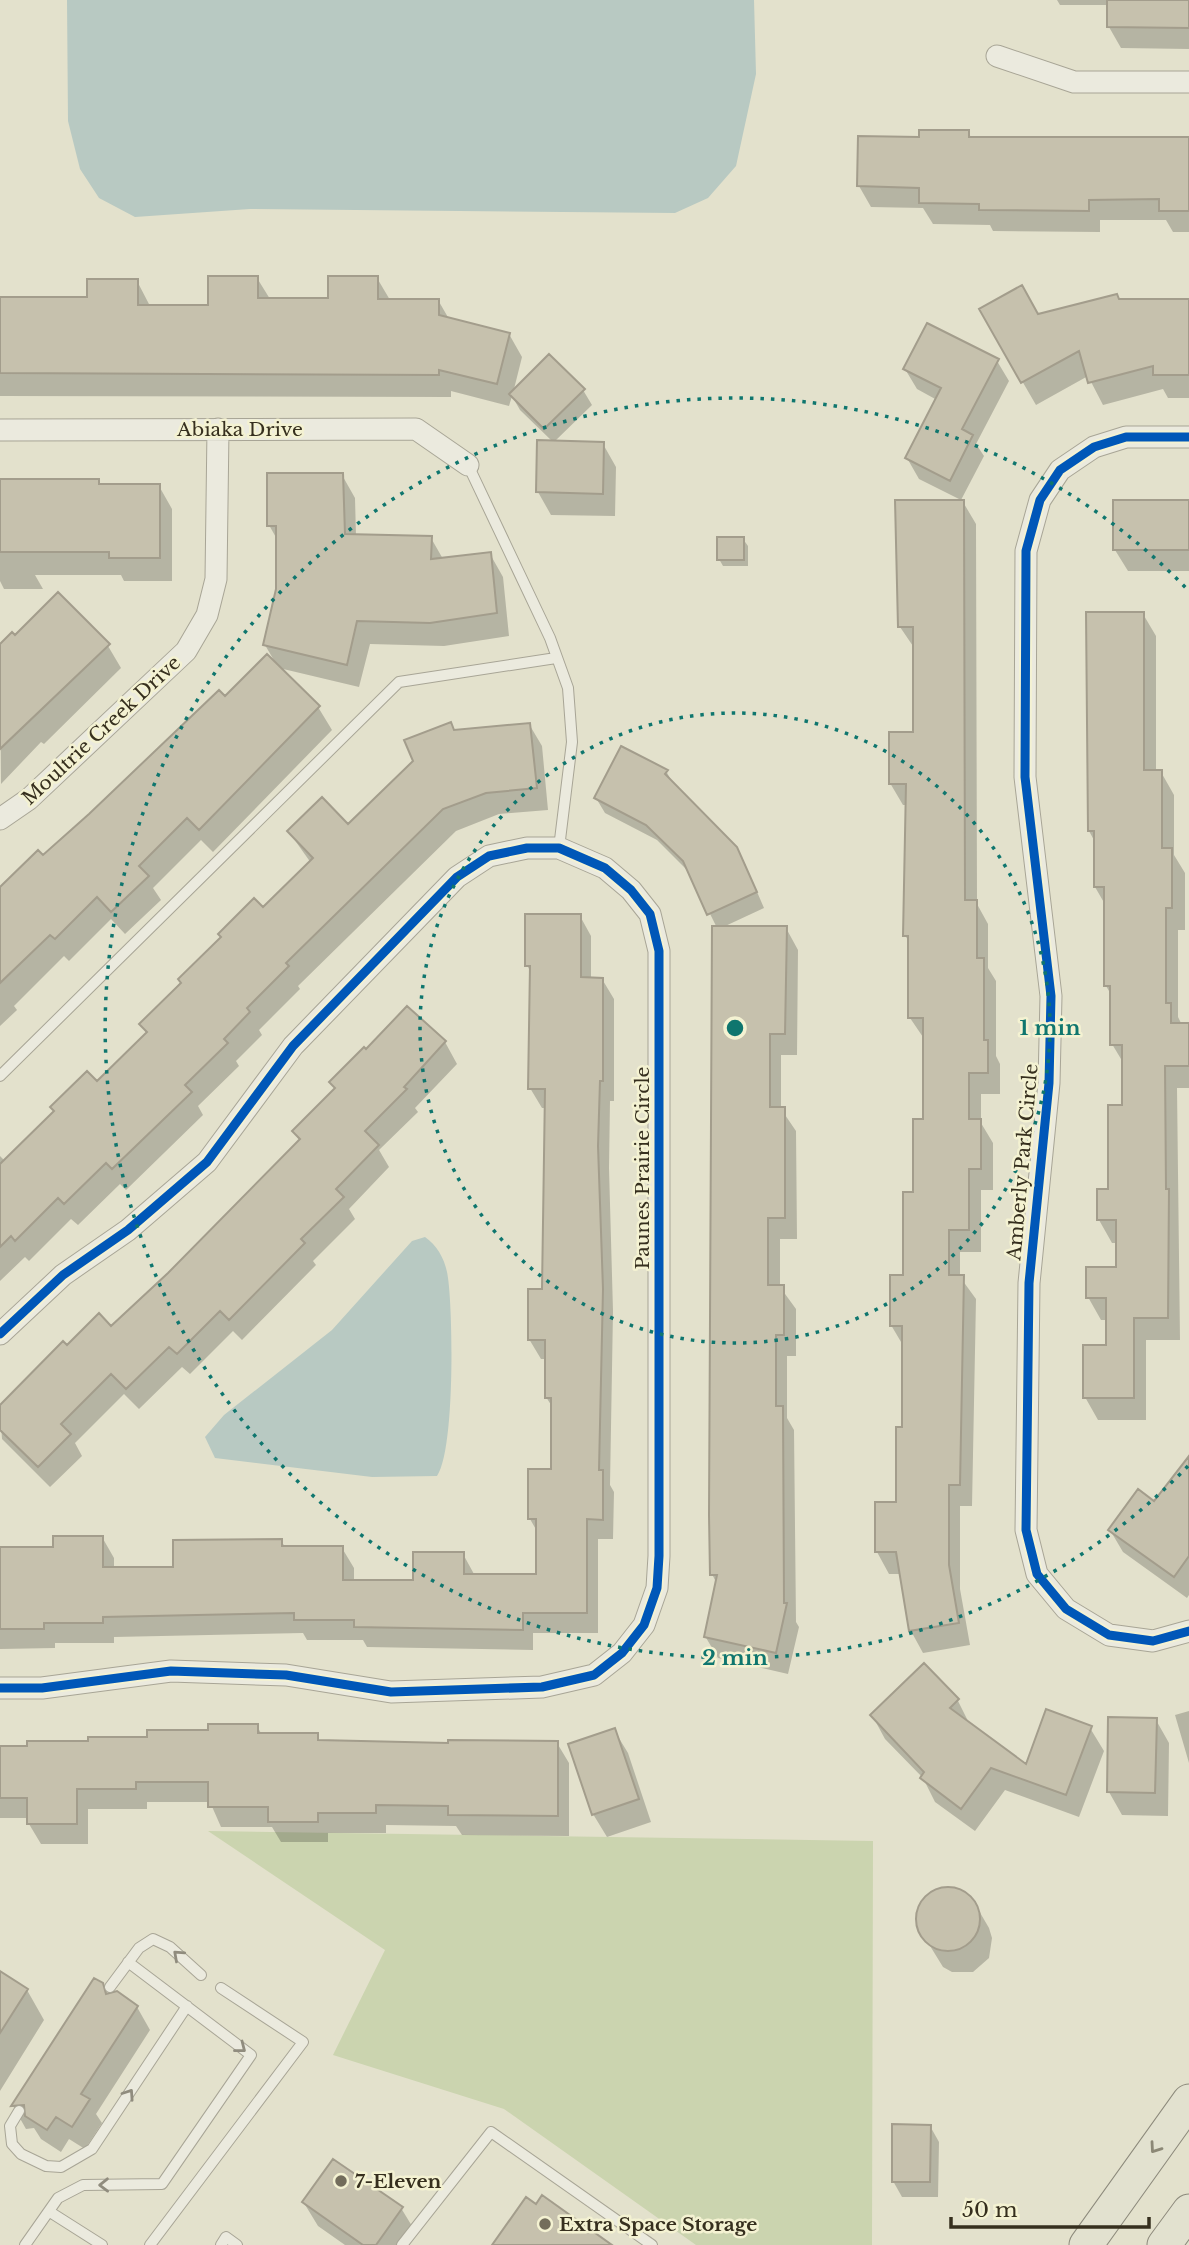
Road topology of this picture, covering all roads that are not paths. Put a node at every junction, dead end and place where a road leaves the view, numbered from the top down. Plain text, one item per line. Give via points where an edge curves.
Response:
1 (997, 56) dead end
2 (1189, 82) edge
3 (218, 429) junction
4 (0, 430) edge
5 (1189, 437) edge
6 (468, 465) joint
7 (556, 657) junction
8 (0, 819) edge
9 (559, 848) junction
10 (0, 1076) edge
11 (0, 1334) edge
12 (1189, 1631) edge
13 (0, 1688) edge
14 (128, 1962) junction
15 (201, 1975) dead end
16 (110, 1987) dead end
17 (221, 1988) dead end
18 (187, 2006) junction
19 (1189, 2101) edge
20 (19, 2111) dead end
21 (1189, 2211) edge
22 (50, 2212) junction
23 (25, 2245) edge
24 (102, 2245) edge
25 (150, 2245) edge
26 (221, 2245) edge
27 (237, 2245) edge
28 (402, 2245) edge
29 (652, 2245) edge
30 (1086, 2245) edge
31 (1164, 2245) edge

1 - 2 street via 1074,82
3 - 4 street, Abiaka Drive
3 - 6 street, Abiaka Drive via 416,429
3 - 8 street, Moultrie Creek Drive via 216,579 207,615 186,652 29,799
5 - 12 street, Amberly Park Circle via 1126,437 1094,447 1060,470 1040,500 1026,551 1025,764 1051,996 1049,1083 1029,1283 1026,1530 1037,1574 1066,1609 1109,1635 1153,1641
6 - 7 lane
7 - 9 lane via 568,688 572,719
7 - 10 lane via 399,682
9 - 11 street, Paunes Prairie Circle via 527,848 489,856 457,877 293,1046 207,1162 128,1230 63,1275
9 - 13 street, Paunes Prairie Circle via 605,868 631,890 650,914 659,951 659,1556 657,1588 644,1625 622,1653 594,1675 542,1687 391,1692 286,1675 171,1671 42,1688
15 -> 14 lane via 170,1947 153,1939
14 - 16 lane
14 - 18 lane
17 - 25 lane via 303,2042
20 -> 18 lane via 10,2126 12,2144 30,2160 61,2167 92,2149
18 -> 22 lane via 251,2055 162,2184 83,2185 58,2198
19 -> 30 main road
21 - 31 main road
22 - 23 lane
22 - 24 lane
26 - 27 lane via 226,2237
28 - 29 lane via 491,2132

